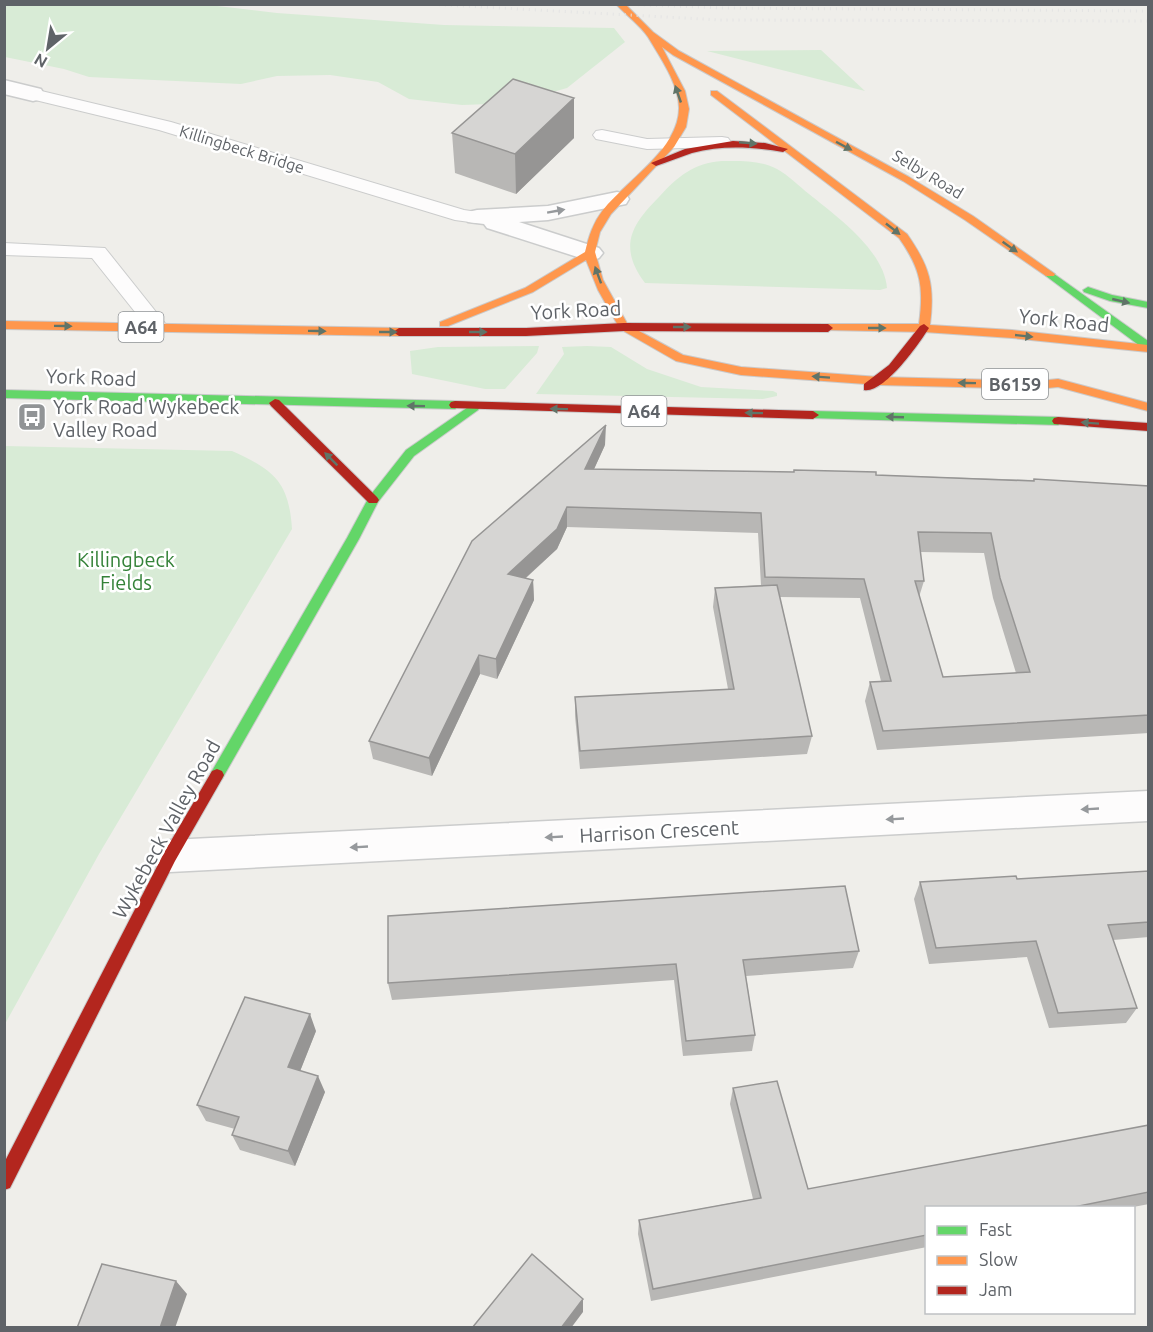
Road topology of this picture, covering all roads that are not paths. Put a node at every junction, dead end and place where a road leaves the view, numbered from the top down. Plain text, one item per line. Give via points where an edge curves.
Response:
1 (620, 4) edge
2 (650, 34) junction
3 (676, 53) junction
4 (4, 87) edge
5 (33, 94) joint
6 (602, 135) dead end
7 (722, 142) junction
8 (671, 143) junction
9 (786, 150) junction
10 (829, 160) dead end
11 (652, 164) junction
12 (850, 165) dead end
13 (906, 179) junction
14 (617, 200) junction
15 (477, 217) junction
16 (4, 249) edge
17 (590, 253) junction
18 (1055, 278) junction
19 (1149, 305) edge
20 (4, 325) edge
21 (158, 327) junction
22 (624, 327) junction
23 (924, 328) junction
24 (420, 332) junction
25 (1149, 348) edge
26 (879, 381) junction
27 (4, 394) edge
28 (276, 403) junction
29 (474, 407) junction
30 (1149, 407) edge
31 (813, 415) junction
32 (1149, 427) edge
33 (373, 500) junction
34 (1149, 806) edge
35 (170, 856) junction
36 (4, 1182) edge

1 - 2 main road, Selby Road
2 - 3 main road, Selby Road
8 -> 2 main road, Selby Road via 678,134 684,111 671,74
3 - 9 main road, Selby Road via 716,95
3 -> 13 main road, Selby Road
4 - 5 street, Killingbeck Bridge
5 - 15 lane, Killingbeck Bridge via 165,126 462,216
6 - 8 lane via 647,144
7 - 8 lane
7 -> 9 main road via 755,143
7 - 11 main road via 686,150
8 - 11 main road, Selby Road
9 - 10 main road
9 -> 23 main road, Selby Road via 903,237 920,258 929,282
11 - 14 main road, Selby Road
12 - 13 main road
13 -> 18 main road, Selby Road
15 -> 14 street, Killingbeck Bridge via 548,213
14 - 17 main road, Selby Road via 596,225
15 - 17 street, Killingbeck Bridge
16 - 21 lane via 98,252
22 -> 17 main road via 606,297
17 - 24 main road via 529,290
18 -> 19 main road via 1110,298
18 - 25 main road, Selby Road
20 -> 21 main road, York Road / A64
21 -> 24 main road, York Road / A64
22 -> 23 main road, York Road / A64
24 -> 22 main road, York Road / A64
26 -> 22 main road, B6159 via 731,369 680,358
23 -> 25 main road, York Road / A64
23 - 26 main road via 901,362
30 -> 26 main road, B6159 via 1058,383
26 - 31 main road
27 - 28 main road, York Road / A64
29 -> 28 main road, York Road / A64
33 -> 28 main road
31 -> 29 main road, York Road / A64
29 - 33 main road, Wykebeck Valley Road via 410,453
32 -> 31 main road, York Road / A64 via 1066,421
33 - 35 main road, Wykebeck Valley Road
34 -> 35 street, Harrison Crescent
35 - 36 main road, Wykebeck Valley Road

